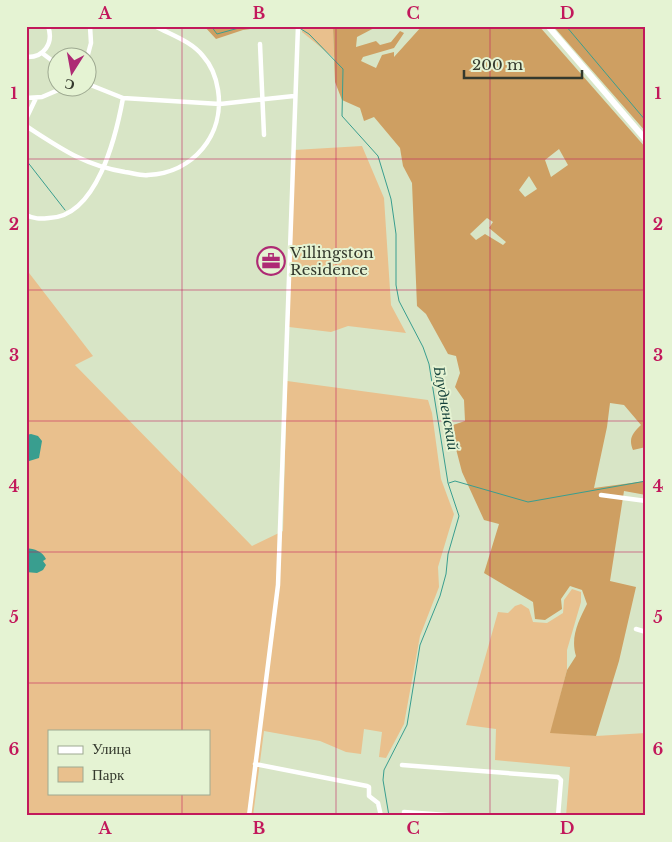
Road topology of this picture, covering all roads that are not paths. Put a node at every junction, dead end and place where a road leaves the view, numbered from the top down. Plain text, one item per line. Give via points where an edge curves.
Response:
1 (48, 26) edge
2 (90, 26) edge
3 (155, 26) edge
4 (298, 26) edge
5 (548, 26) edge
6 (260, 44) dead end
7 (90, 48) edge
8 (42, 53) junction
9 (26, 57) edge
10 (48, 58) edge
11 (98, 88) edge
12 (48, 94) edge
13 (294, 96) junction
14 (26, 98) edge
15 (36, 98) junction
16 (123, 98) junction
17 (263, 99) junction
18 (220, 104) junction
19 (26, 119) edge
20 (26, 126) edge
21 (264, 135) dead end
22 (646, 140) edge
23 (103, 169) junction
24 (26, 215) edge
25 (601, 495) dead end
26 (646, 501) edge
27 (636, 629) dead end
28 (646, 632) edge
29 (255, 764) junction
30 (402, 765) dead end
31 (404, 812) dead end
32 (249, 816) edge
33 (381, 816) edge
34 (461, 816) edge
35 (558, 816) edge

1 - 8 street via 50,42
2 - 7 street
3 - 18 street via 192,45 204,57 216,75
4 - 13 street
5 - 22 street
6 - 17 street
8 - 9 street
8 - 10 street
11 - 16 street
12 - 15 street
13 - 17 street
13 - 29 street via 278,585
14 - 15 street
15 - 19 street
16 - 18 street
16 - 23 street via 117,129
17 - 18 street
17 - 21 street
18 - 23 street via 218,123 210,141 192,160 169,173 146,176
20 - 23 street via 79,160
23 - 24 street via 94,186 72,212 60,218 34,219
25 - 26 street
27 - 28 street
29 - 32 street
29 - 33 street via 367,786
30 - 35 street via 558,777 561,780
31 - 34 street

